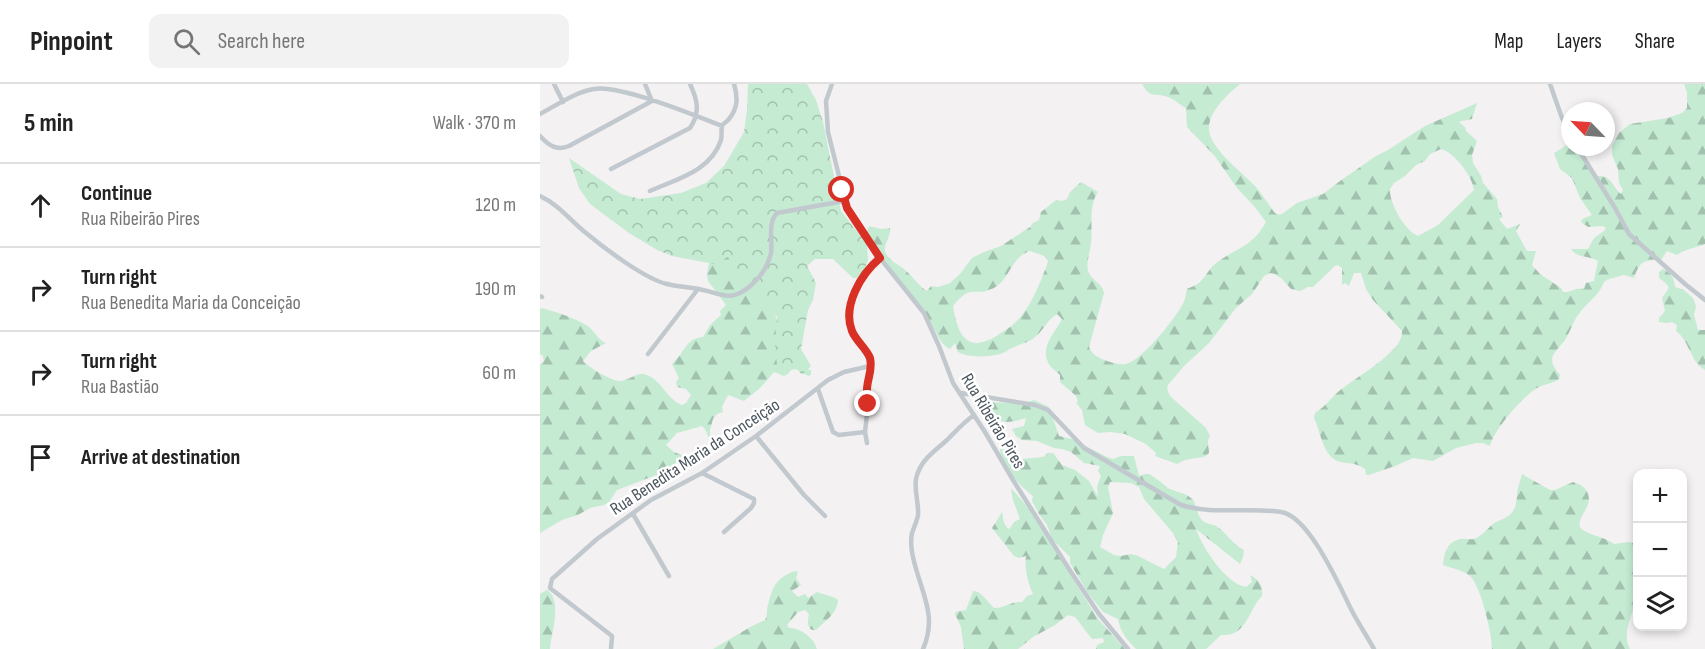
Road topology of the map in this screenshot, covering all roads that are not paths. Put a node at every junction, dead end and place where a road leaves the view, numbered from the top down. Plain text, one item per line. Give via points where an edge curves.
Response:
1 (554, 84) edge
2 (645, 84) edge
3 (690, 84) edge
4 (734, 84) edge
5 (832, 84) edge
6 (1550, 84) edge
7 (652, 101) junction
8 (563, 102) junction
9 (540, 114) edge
10 (1561, 115) edge
11 (696, 116) junction
12 (722, 126) junction
13 (540, 136) edge
14 (1583, 156) edge
15 (611, 169) dead end
16 (650, 191) dead end
17 (540, 196) edge
18 (844, 201) junction
19 (880, 258) junction
20 (698, 289) junction
21 (1705, 300) edge
22 (648, 354) dead end
23 (870, 366) junction
24 (818, 389) junction
25 (961, 393) junction
26 (974, 415) junction
27 (865, 432) junction
28 (756, 436) junction
29 (867, 442) dead end
30 (702, 473) junction
31 (633, 514) junction
32 (825, 516) dead end
33 (724, 532) dead end
34 (669, 576) dead end
35 (611, 649) edge
36 (923, 649) edge
37 (1128, 649) edge
38 (1374, 649) edge

1 - 8 street
2 - 7 street
3 - 11 street via 697,99
4 - 12 street via 738,99
5 - 18 street, Rua Ribeirão Pires via 826,101 828,132
6 - 10 street
7 - 8 street via 597,88
7 - 11 street
7 - 13 street via 562,148 554,148
8 - 9 street
11 - 12 street
11 - 15 street via 683,133
12 - 16 street via 721,139 711,159 693,172
14 - 21 street via 1629,234
17 - 20 street via 642,273 665,284
18 - 19 street, Rua Ribeirão Pires
18 - 20 street via 777,213 771,222 770,255 764,271 748,288 731,296
19 - 23 street via 858,285 849,313 852,332
19 - 25 street, Rua Ribeirão Pires via 924,313
20 - 22 street
23 - 24 street, Rua Benedita Maria da Conceição via 836,375
23 - 27 street
24 - 27 street via 833,432
24 - 28 street, Rua Benedita Maria da Conceição
25 - 26 street, Rua Ribeirão Pires
25 - 38 street via 1048,410 1084,448 1181,505 1288,513 1330,565
26 - 36 street via 927,456 916,479 918,513 911,547 930,616
26 - 37 street, Rua Ribeirão Pires via 1069,569
27 - 29 street
28 - 30 street, Rua Benedita Maria da Conceição
28 - 32 street
30 - 31 street, Rua Benedita Maria da Conceição
30 - 33 street via 754,499 751,508
31 - 34 street
31 - 35 street, Rua Benedita Maria da Conceição via 575,558 552,579 550,588 612,636

